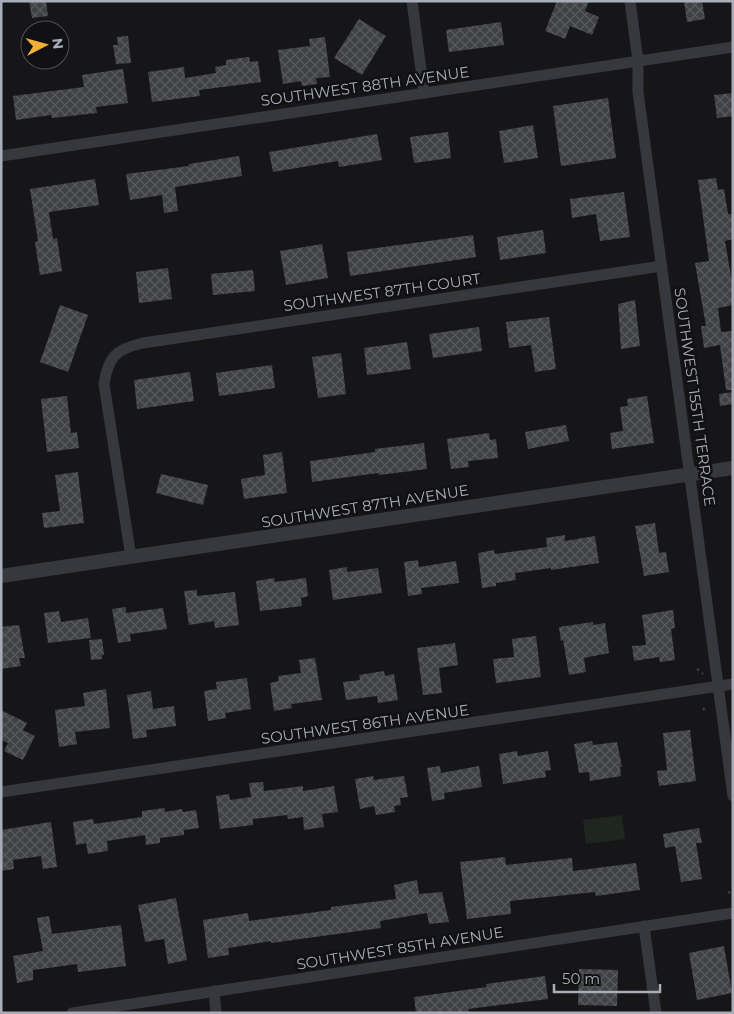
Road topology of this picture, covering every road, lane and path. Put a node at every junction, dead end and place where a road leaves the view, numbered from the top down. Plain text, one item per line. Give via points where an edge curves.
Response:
1 (412, 1) edge
2 (630, 1) edge
3 (733, 47) edge
4 (638, 61) junction
5 (424, 92) junction
6 (1, 156) edge
7 (662, 266) junction
8 (733, 468) edge
9 (690, 475) junction
10 (130, 557) junction
11 (1, 576) edge
12 (697, 669) dead end
13 (703, 674) dead end
14 (733, 684) edge
15 (719, 686) junction
16 (707, 705) dead end
17 (703, 710) dead end
18 (1, 792) edge
19 (733, 796) edge
20 (728, 892) dead end
21 (733, 894) edge
22 (733, 913) edge
23 (644, 926) junction
24 (214, 991) junction
25 (72, 1013) edge
26 (216, 1013) edge
27 (656, 1013) edge

1 - 5 street
2 - 4 street, SOUTHWEST 155TH TERRACE
3 - 4 street, SOUTHWEST 88TH AVENUE
4 - 5 street, SOUTHWEST 88TH AVENUE
4 - 7 street, SOUTHWEST 155TH TERRACE via 638,92
5 - 6 street, SOUTHWEST 88TH AVENUE
7 - 9 street, SOUTHWEST 155TH TERRACE
7 - 10 street, SOUTHWEST 87TH COURT via 143,343 121,350 110,360 105,393
8 - 9 street, SOUTHWEST 87TH AVENUE
9 - 10 street, SOUTHWEST 87TH AVENUE
9 - 15 street, SOUTHWEST 155TH TERRACE
10 - 11 street, SOUTHWEST 87TH AVENUE
12 - 13 path
14 - 15 street, SOUTHWEST 86TH AVENUE
15 - 18 street, SOUTHWEST 86TH AVENUE
15 - 19 street, SOUTHWEST 155TH TERRACE
16 - 17 path
20 - 21 path
22 - 23 street, SOUTHWEST 85TH AVENUE
23 - 24 street, SOUTHWEST 85TH AVENUE
23 - 27 street
24 - 25 street, SOUTHWEST 85TH AVENUE
24 - 26 street

